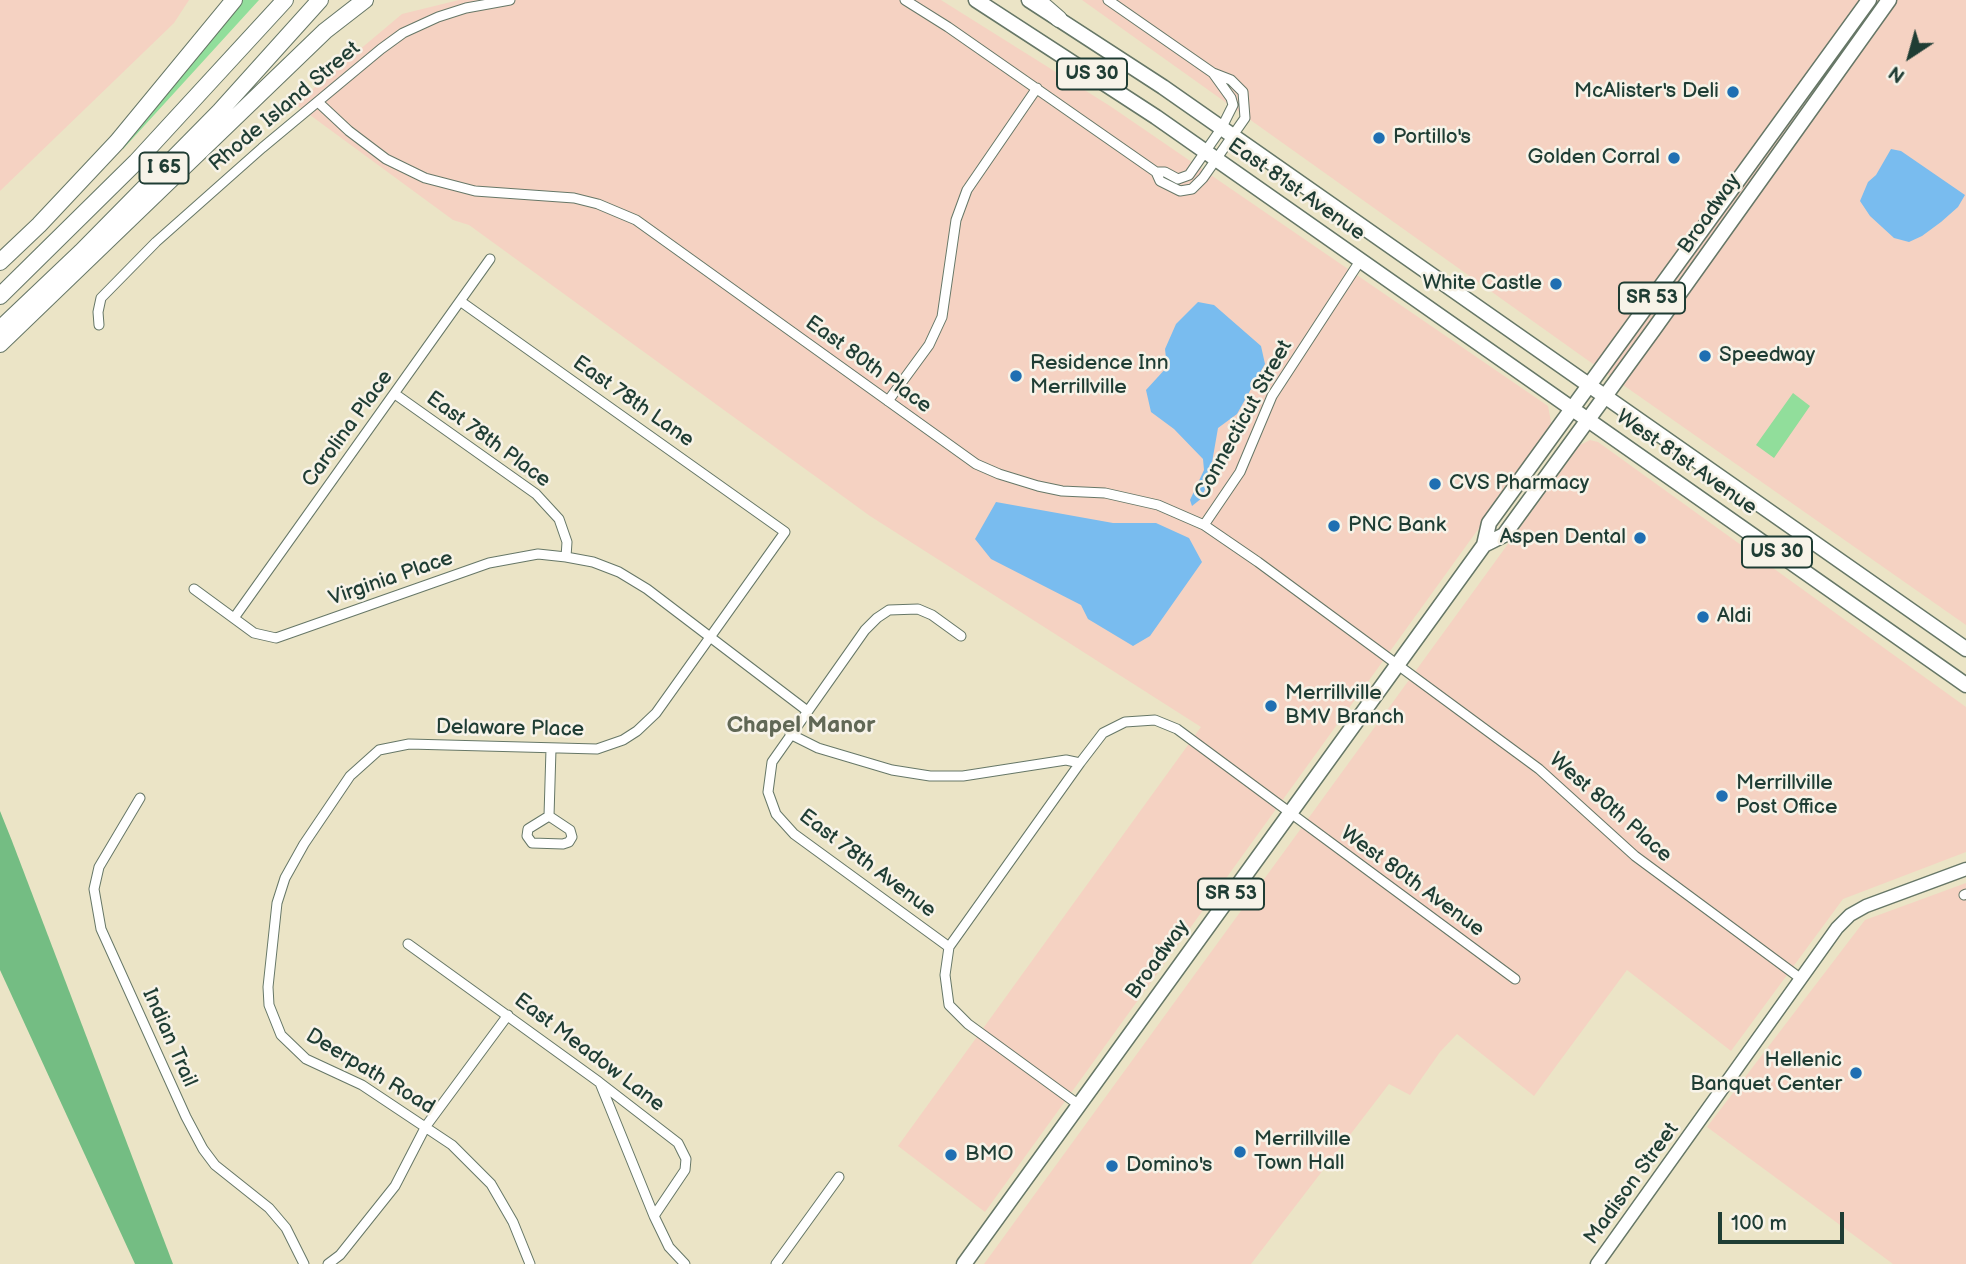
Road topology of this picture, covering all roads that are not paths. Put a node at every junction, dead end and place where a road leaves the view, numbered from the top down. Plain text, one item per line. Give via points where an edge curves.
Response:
1 (234, 0) edge
2 (285, 0) edge
3 (320, 0) edge
4 (365, 0) edge
5 (510, 0) edge
6 (905, 0) edge
7 (976, 0) edge
8 (1029, 0) edge
9 (1037, 0) edge
10 (1108, 0) edge
11 (1869, 0) edge
12 (1889, 0) edge
13 (1059, 19) junction
14 (1213, 73) junction
15 (1037, 88) junction
16 (319, 103) junction
17 (1227, 133) junction
18 (1211, 156) junction
19 (490, 259) dead end
20 (1360, 261) junction
21 (0, 262) edge
22 (0, 296) edge
23 (460, 301) junction
24 (99, 326) dead end
25 (0, 329) edge
26 (0, 344) edge
27 (1590, 384) junction
28 (395, 394) junction
29 (1606, 396) junction
30 (888, 401) junction
31 (1572, 409) junction
32 (1588, 420) junction
33 (1204, 525) junction
34 (785, 532) joint
35 (1484, 545) junction
36 (566, 557) junction
37 (194, 589) dead end
38 (234, 618) junction
39 (961, 636) dead end
40 (710, 639) junction
41 (1966, 649) edge
42 (1397, 665) junction
43 (1966, 685) edge
44 (806, 710) junction
45 (790, 734) junction
46 (551, 749) junction
47 (1080, 762) junction
48 (350, 776) joint
49 (140, 798) dead end
50 (1289, 814) junction
51 (549, 816) junction
52 (1966, 869) edge
53 (408, 944) dead end
54 (949, 947) junction
55 (1800, 978) junction
56 (1515, 979) dead end
57 (508, 1015) junction
58 (599, 1082) junction
59 (1079, 1105) junction
60 (426, 1126) junction
61 (839, 1178) dead end
62 (654, 1216) junction
63 (304, 1264) edge
64 (328, 1264) edge
65 (530, 1264) edge
66 (685, 1264) edge
67 (776, 1264) edge
68 (964, 1264) edge
69 (1598, 1264) edge

1 - 21 highway via 117,142
2 - 22 highway, I 65 via 136,162
3 - 25 highway, I 65 via 220,111
4 - 26 highway via 338,20
5 - 16 street, Rhode Island Street via 452,12 417,26 381,49
6 - 15 street
7 - 18 main road, East 81st Avenue / US 30
8 - 13 main road, East 81st Avenue / US 30
9 - 13 highway
10 - 14 street
11 - 27 main road, Broadway / SR 53
12 - 29 main road, Broadway / SR 53
13 - 17 main road, East 81st Avenue / US 30
14 - 17 street via 1233,105
14 - 17 street via 1236,84 1245,100 1245,118
15 - 18 street via 1156,172 1186,177
15 - 30 street via 967,190 956,220 942,317 929,345
16 - 24 street, Rhode Island Street via 156,242 102,298
16 - 30 street, East 80th Place via 386,159 425,178 475,191 574,198 636,220
17 - 18 street
17 - 27 main road, East 81st Avenue / US 30
18 - 20 main road, East 81st Avenue / US 30
19 - 23 street, Carolina Place
20 - 31 main road, East 81st Avenue / US 30
20 - 33 street, Connecticut Street via 1272,396 1240,472
23 - 28 street, Carolina Place
23 - 34 street, East 78th Lane
27 - 29 main road, East 81st Avenue / US 30
27 - 31 main road, Broadway / SR 53
28 - 36 street, East 78th Place via 536,494 559,519 568,542
28 - 38 street, Carolina Place
29 - 32 main road, Broadway / SR 53
29 - 41 main road, West 81st Avenue / US 30
30 - 33 street, East 80th Place via 968,459 999,474 1062,491 1134,499
31 - 32 main road, East 81st Avenue / US 30
31 - 35 main road, Broadway / SR 53 via 1489,523
32 - 35 main road, Broadway / SR 53 via 1504,535
32 - 43 main road, West 81st Avenue / US 30
33 - 42 street, East 80th Place
34 - 40 street, Delaware Place
35 - 42 main road, Broadway / SR 53
36 - 38 street, Virginia Place via 538,554 489,563 275,638 254,633
36 - 40 street via 619,572
37 - 38 street, Virginia Place
39 - 44 street, East 78th Avenue via 918,609 890,610 864,630
40 - 44 street
40 - 46 street, Delaware Place via 656,713 637,731 597,749
42 - 50 main road, Broadway / SR 53
42 - 55 street, West 80th Place via 1539,769 1635,856
44 - 45 street, East 78th Avenue
45 - 47 street via 818,748 930,776
45 - 54 street, East 78th Avenue via 772,762 768,792 776,814 794,834
46 - 48 street, Delaware Place via 409,744 379,750
46 - 51 street
47 - 50 street via 1104,733 1125,722 1155,720 1177,729
47 - 54 street
48 - 60 street, Deerpath Road via 285,878 277,903 270,1005 281,1035 306,1059 362,1084
49 - 63 street, Indian Trail via 99,867 94,888 101,929 203,1149 215,1165 269,1208 286,1228
50 - 56 street, West 80th Avenue
50 - 59 main road, Broadway / SR 53
51 - 51 street via 570,830 569,842 532,843 528,829
52 - 55 street, Madison Street via 1874,902 1843,921
53 - 57 street, East Meadow Lane
54 - 59 street via 945,975 949,1004 968,1024
55 - 69 street, Madison Street
57 - 58 street, East Meadow Lane
57 - 60 street
58 - 62 street
58 - 62 street, East Meadow Lane via 678,1143 686,1159 685,1170
59 - 68 main road, Broadway / SR 53
60 - 64 street via 395,1186
60 - 65 street, Deerpath Road via 491,1184
61 - 67 street
62 - 66 street via 669,1247

